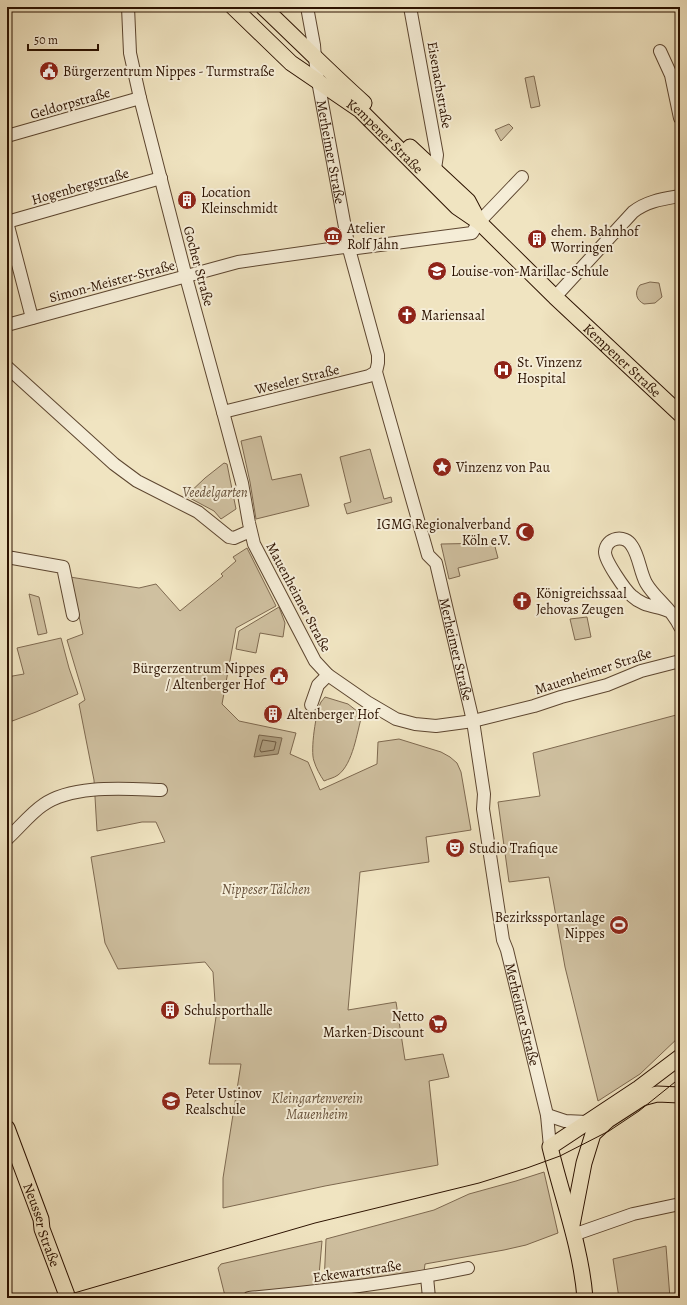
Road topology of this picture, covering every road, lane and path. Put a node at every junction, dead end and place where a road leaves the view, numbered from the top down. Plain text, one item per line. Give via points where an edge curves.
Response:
1 (128, 7) edge
2 (233, 7) edge
3 (263, 7) edge
4 (307, 7) edge
5 (410, 7) edge
6 (660, 51) dead end
7 (315, 58) junction
8 (675, 74) edge
9 (318, 81) junction
10 (140, 98) junction
11 (680, 118) edge
12 (7, 136) edge
13 (435, 169) junction
14 (522, 177) dead end
15 (160, 178) junction
16 (680, 196) edge
17 (7, 222) edge
18 (479, 222) junction
19 (349, 249) junction
20 (186, 277) junction
21 (555, 297) junction
22 (32, 318) junction
23 (7, 325) edge
24 (7, 367) edge
25 (376, 372) junction
26 (223, 412) junction
27 (680, 414) edge
28 (250, 531) junction
29 (7, 557) edge
30 (671, 612) junction
31 (73, 615) dead end
32 (680, 627) edge
33 (680, 661) edge
34 (328, 674) junction
35 (311, 705) dead end
36 (474, 720) junction
37 (161, 790) dead end
38 (7, 839) edge
39 (680, 1057) edge
40 (680, 1096) edge
41 (547, 1115) junction
42 (587, 1122) junction
43 (7, 1128) edge
44 (550, 1147) junction
45 (680, 1204) edge
46 (572, 1231) junction
47 (468, 1268) dead end
48 (427, 1277) junction
49 (320, 1295) edge
50 (68, 1298) edge
51 (249, 1298) edge
52 (429, 1298) edge
53 (585, 1298) edge

1 - 10 street, Gocher Straße via 130,53
2 - 9 main road, Kempener Straße via 291,63
3 - 7 main road, Kempener Straße
4 - 7 street, Merheimer Straße
5 - 13 street, Eisenachstraße via 437,155
6 - 8 street
7 - 9 street, Merheimer Straße
7 - 13 main road, Kempener Straße
8 - 11 street
9 - 18 main road, Kempener Straße via 360,110 462,211
9 - 19 street, Merheimer Straße
10 - 12 street, Geldorpstraße
10 - 15 street, Gocher Straße
13 - 18 main road, Kempener Straße via 468,201
14 - 18 street
15 - 17 street, Hogenbergstraße
15 - 20 street, Gocher Straße
16 - 21 street via 650,202 633,212
17 - 22 street
18 - 19 street, Simon-Meister-Straße via 472,233
18 - 21 main road, Kempener Straße
19 - 20 street, Simon-Meister-Straße via 344,247 238,262
19 - 25 street, Merheimer Straße via 378,355
20 - 22 street, Simon-Meister-Straße
20 - 26 street, Gocher Straße
21 - 27 main road, Kempener Straße
22 - 23 street, Simon-Meister-Straße
24 - 28 street, Mauenheimer Straße via 114,464 137,481 198,512 229,537 234,538
25 - 26 street, Weseler Straße via 369,376
25 - 36 street, Merheimer Straße via 428,555 436,563
26 - 28 street, Gocher Straße via 242,483
28 - 34 street, Mauenheimer Straße via 260,558 315,661
29 - 31 street via 63,567
30 - 30 street via 646,583 631,544 622,539 610,542 606,547 606,556 627,592 645,605 664,608
30 - 32 street
33 - 36 street, Mauenheimer Straße via 534,706
34 - 35 street via 318,685
34 - 36 street, Mauenheimer Straße via 396,719 436,726
36 - 41 street, Merheimer Straße via 484,794 483,809 503,940
37 - 38 street via 91,790 58,798 43,805
39 - 42 main road
40 - 46 main road via 657,1094 642,1098 608,1120 594,1134 584,1163
41 - 42 street via 565,1121
41 - 44 street, Merheimer Straße
42 - 44 main road
43 - 50 main road, Neusser Straße
44 - 46 main road, Merheimer Straße
45 - 46 street
46 - 53 main road, Merheimer Straße via 584,1282
47 - 48 street, Eckewartstraße
48 - 49 street, Eckewartstraße
48 - 52 street
49 - 51 street, Eckewartstraße

